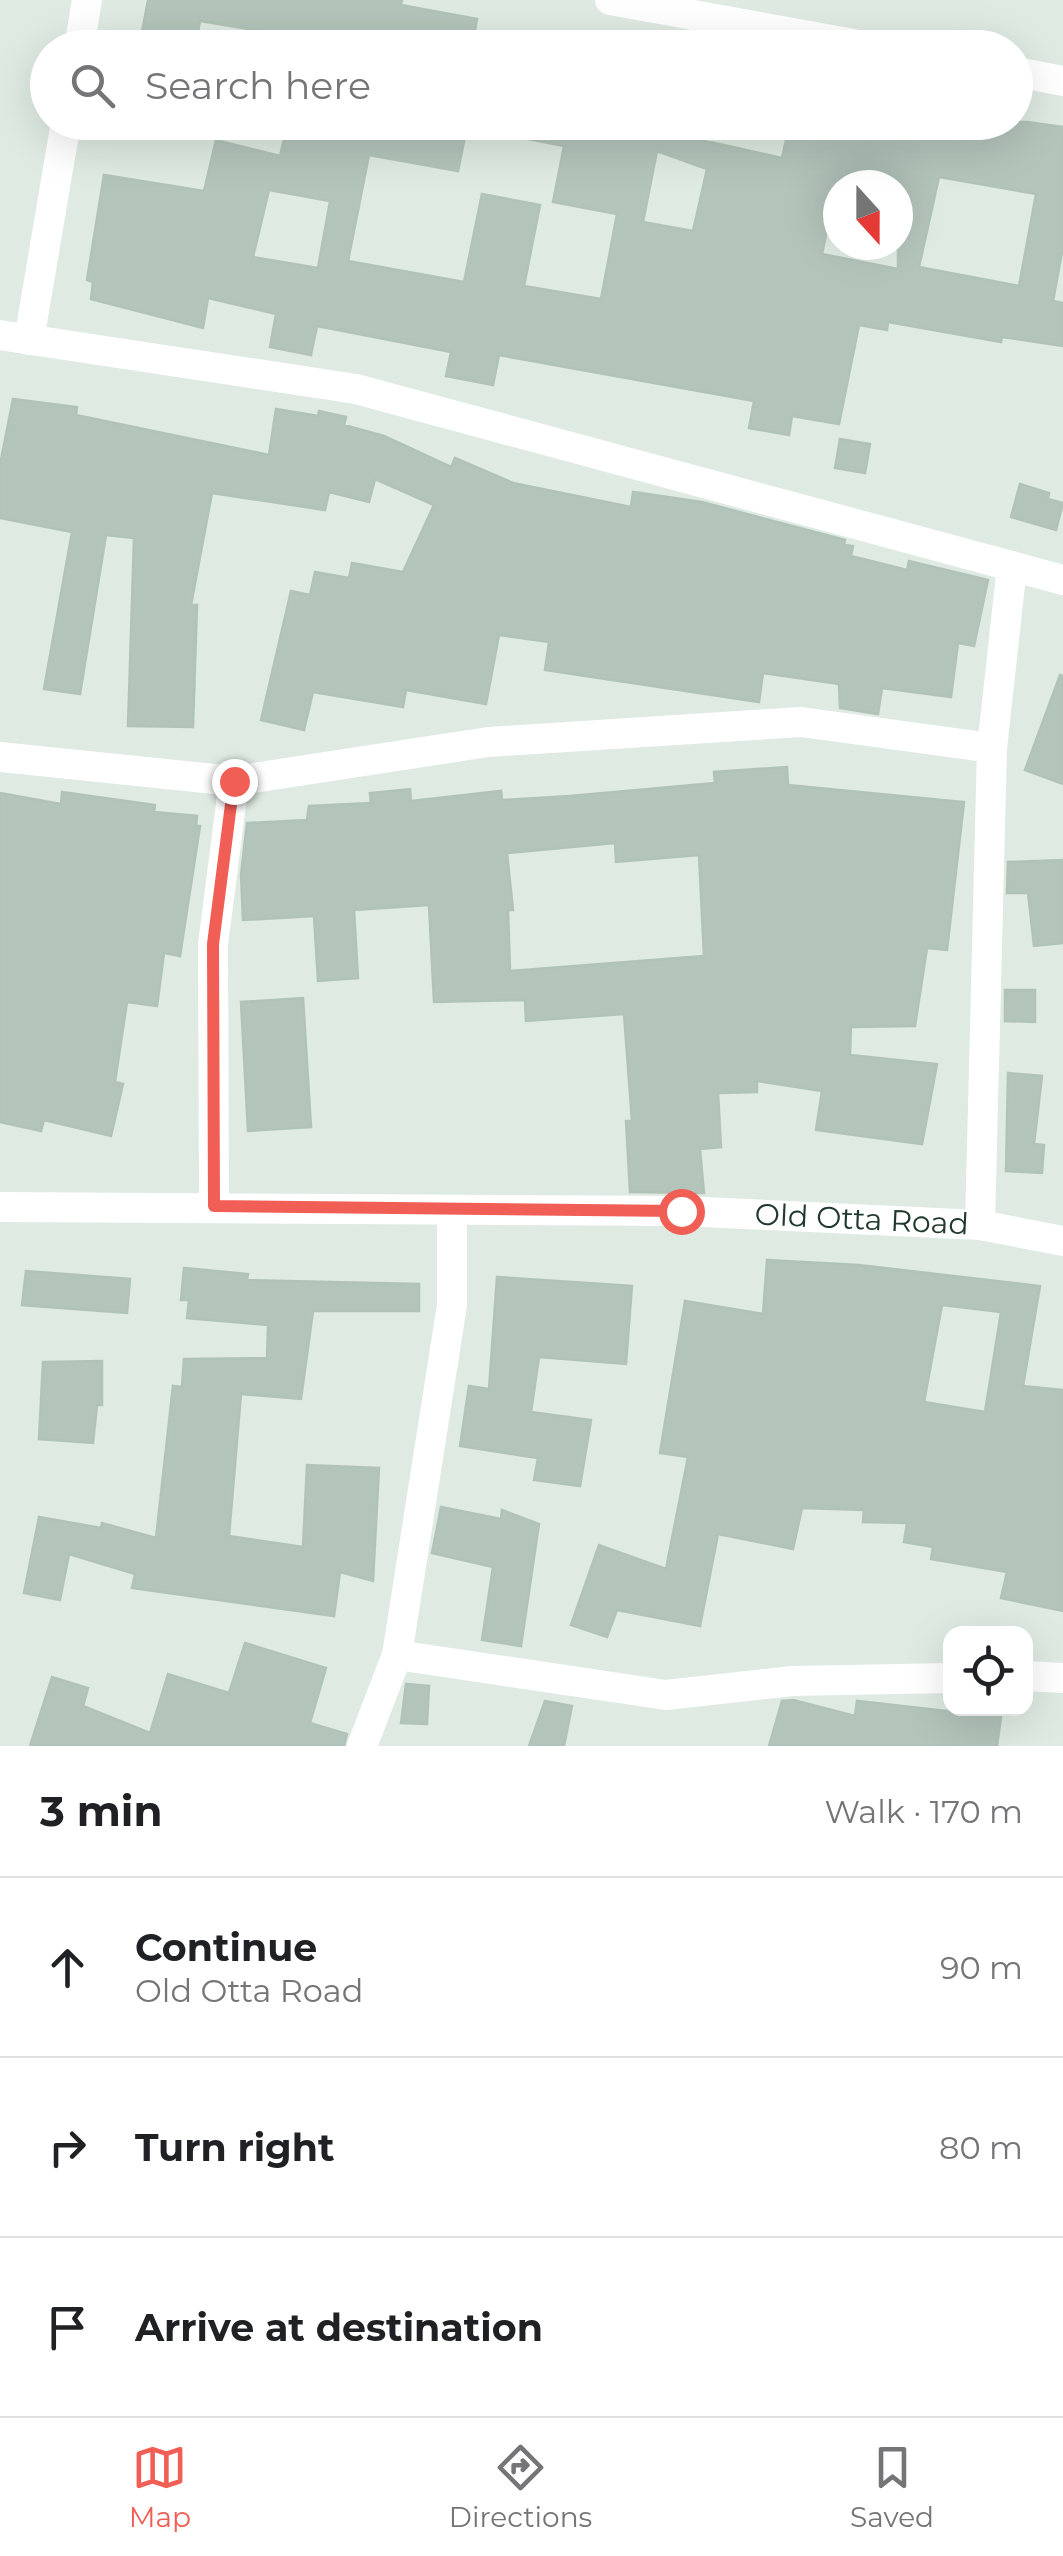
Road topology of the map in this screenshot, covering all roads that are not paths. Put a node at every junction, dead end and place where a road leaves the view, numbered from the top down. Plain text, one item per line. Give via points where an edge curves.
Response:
1 (87, 0) edge
2 (610, 0) edge
3 (82, 30) edge
4 (776, 30) edge
5 (1033, 75) edge
6 (1063, 81) edge
7 (62, 140) edge
8 (14, 338) edge
9 (1012, 566) junction
10 (1063, 580) edge
11 (992, 748) junction
12 (0, 757) edge
13 (234, 781) junction
14 (214, 1206) junction
15 (0, 1207) edge
16 (452, 1210) junction
17 (980, 1225) junction
18 (1063, 1241) edge
19 (397, 1655) junction
20 (1033, 1676) edge
21 (943, 1678) edge
22 (1063, 1678) edge
23 (362, 1746) edge

1 - 3 street
2 - 4 street
5 - 6 street
7 - 8 street
8 - 9 street via 356,389
9 - 10 street
9 - 11 street
11 - 13 street via 801,722 488,742
11 - 17 street
12 - 13 street
13 - 14 street via 213,944
14 - 15 street, Old Otta Road
14 - 16 street, Old Otta Road
16 - 17 street, Old Otta Road via 681,1211
16 - 19 street via 452,1305
17 - 18 street, Old Otta Road
19 - 21 street via 666,1695 792,1681
19 - 23 street
20 - 22 street

